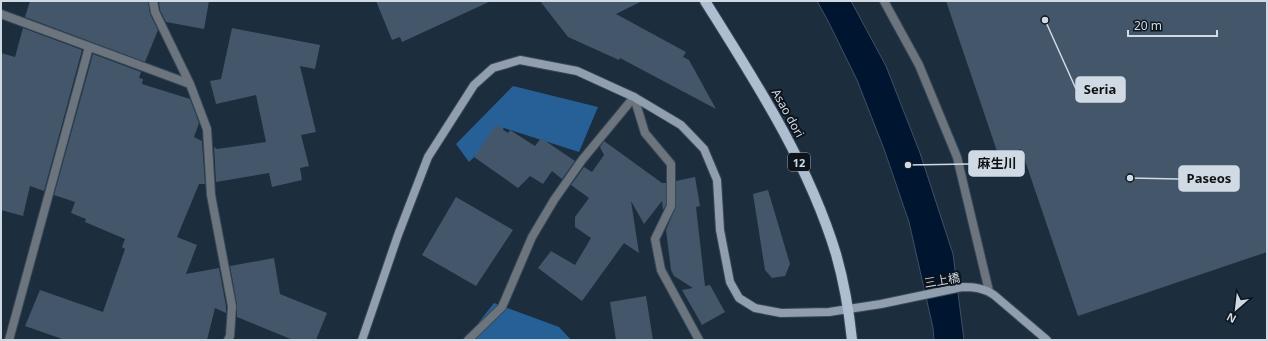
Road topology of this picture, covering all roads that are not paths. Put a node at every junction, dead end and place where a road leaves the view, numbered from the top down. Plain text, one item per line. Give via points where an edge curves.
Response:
1 (153, 1) edge
2 (704, 1) edge
3 (884, 1) edge
4 (1, 14) edge
5 (90, 47) junction
6 (190, 84) junction
7 (634, 97) junction
8 (985, 290) junction
9 (849, 309) junction
10 (1, 335) edge
11 (1043, 339) edge
12 (9, 340) edge
13 (228, 340) edge
14 (362, 340) edge
15 (468, 340) edge
16 (699, 340) edge
17 (852, 340) edge

1 - 6 street via 155,12
2 - 9 main road, Asao dori / 12 via 790,143 822,212 836,253
3 - 8 street via 919,65 957,157
4 - 5 street
5 - 6 street
5 - 12 street
6 - 13 street via 207,129 211,195 232,306
7 - 9 street, 三上橋 via 681,125 704,149 717,180 720,230 730,282 739,298 755,308 781,313
7 - 14 street, 三上橋 via 577,71 520,60 493,68 474,85 428,157
7 - 15 street via 582,160 554,200 532,237 502,307
7 - 16 street via 645,133 671,164 671,206 655,239 661,270
8 - 9 street, 三上橋 via 962,287
8 - 11 street
9 - 17 main road, Asao dori / 12
10 - 12 street

